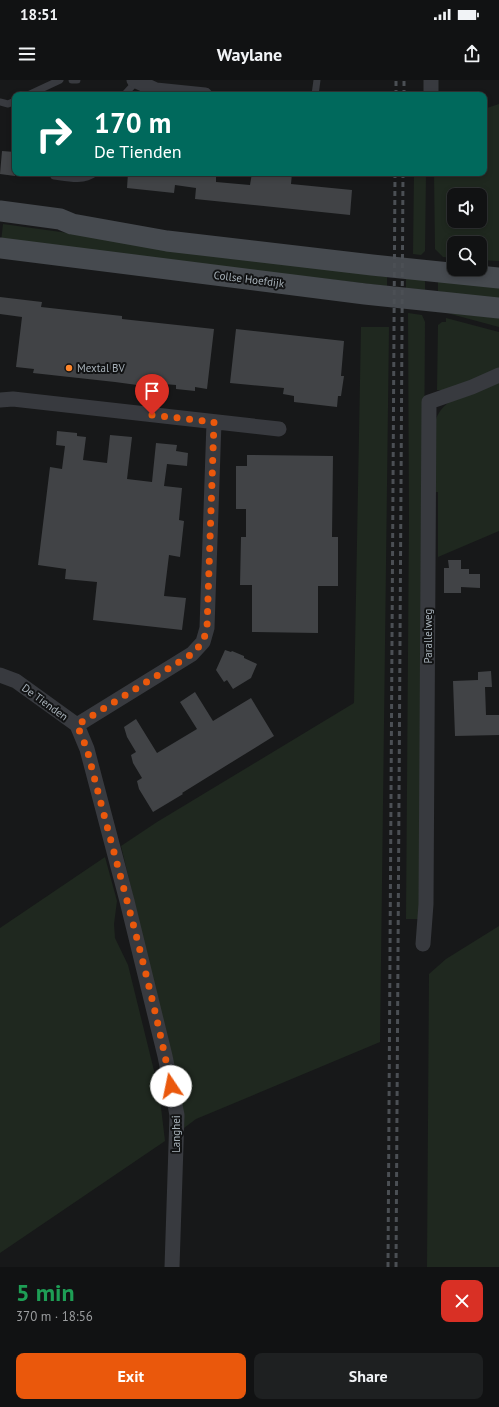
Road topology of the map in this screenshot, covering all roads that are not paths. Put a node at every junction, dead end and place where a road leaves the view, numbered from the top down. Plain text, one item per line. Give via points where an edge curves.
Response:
1 (60, 80) edge
2 (72, 80) edge
3 (77, 80) edge
4 (317, 80) edge
5 (431, 80) edge
6 (135, 81) edge
7 (34, 92) edge
8 (126, 92) edge
9 (176, 92) edge
10 (316, 92) edge
11 (431, 92) edge
12 (0, 102) edge
13 (12, 102) edge
14 (54, 176) dead end
15 (90, 176) edge
16 (0, 211) edge
17 (0, 219) edge
18 (72, 224) junction
19 (0, 248) edge
20 (499, 278) edge
21 (499, 308) edge
22 (499, 375) edge
23 (0, 400) edge
24 (214, 422) junction
25 (279, 429) dead end
26 (0, 675) edge
27 (77, 725) junction
28 (422, 944) dead end
29 (172, 1267) edge

1 - 7 lane
2 - 3 lane
4 - 10 lane
5 - 11 street
6 - 8 lane
6 - 9 street via 156,90
12 - 13 lane
14 - 15 lane via 78,179
16 - 18 main road via 60,219
17 - 18 main road via 59,226
18 - 20 main road via 167,241
19 - 21 main road, Collse Hoefdijk via 365,294
22 - 28 street, Parallelweg via 430,402 426,904
23 - 24 street via 13,399
24 - 25 street
24 - 27 street, De Tienden via 207,628 203,642 192,654
26 - 27 street, De Tienden via 16,681
27 - 29 street, Langhei via 87,749 127,901 177,1115

